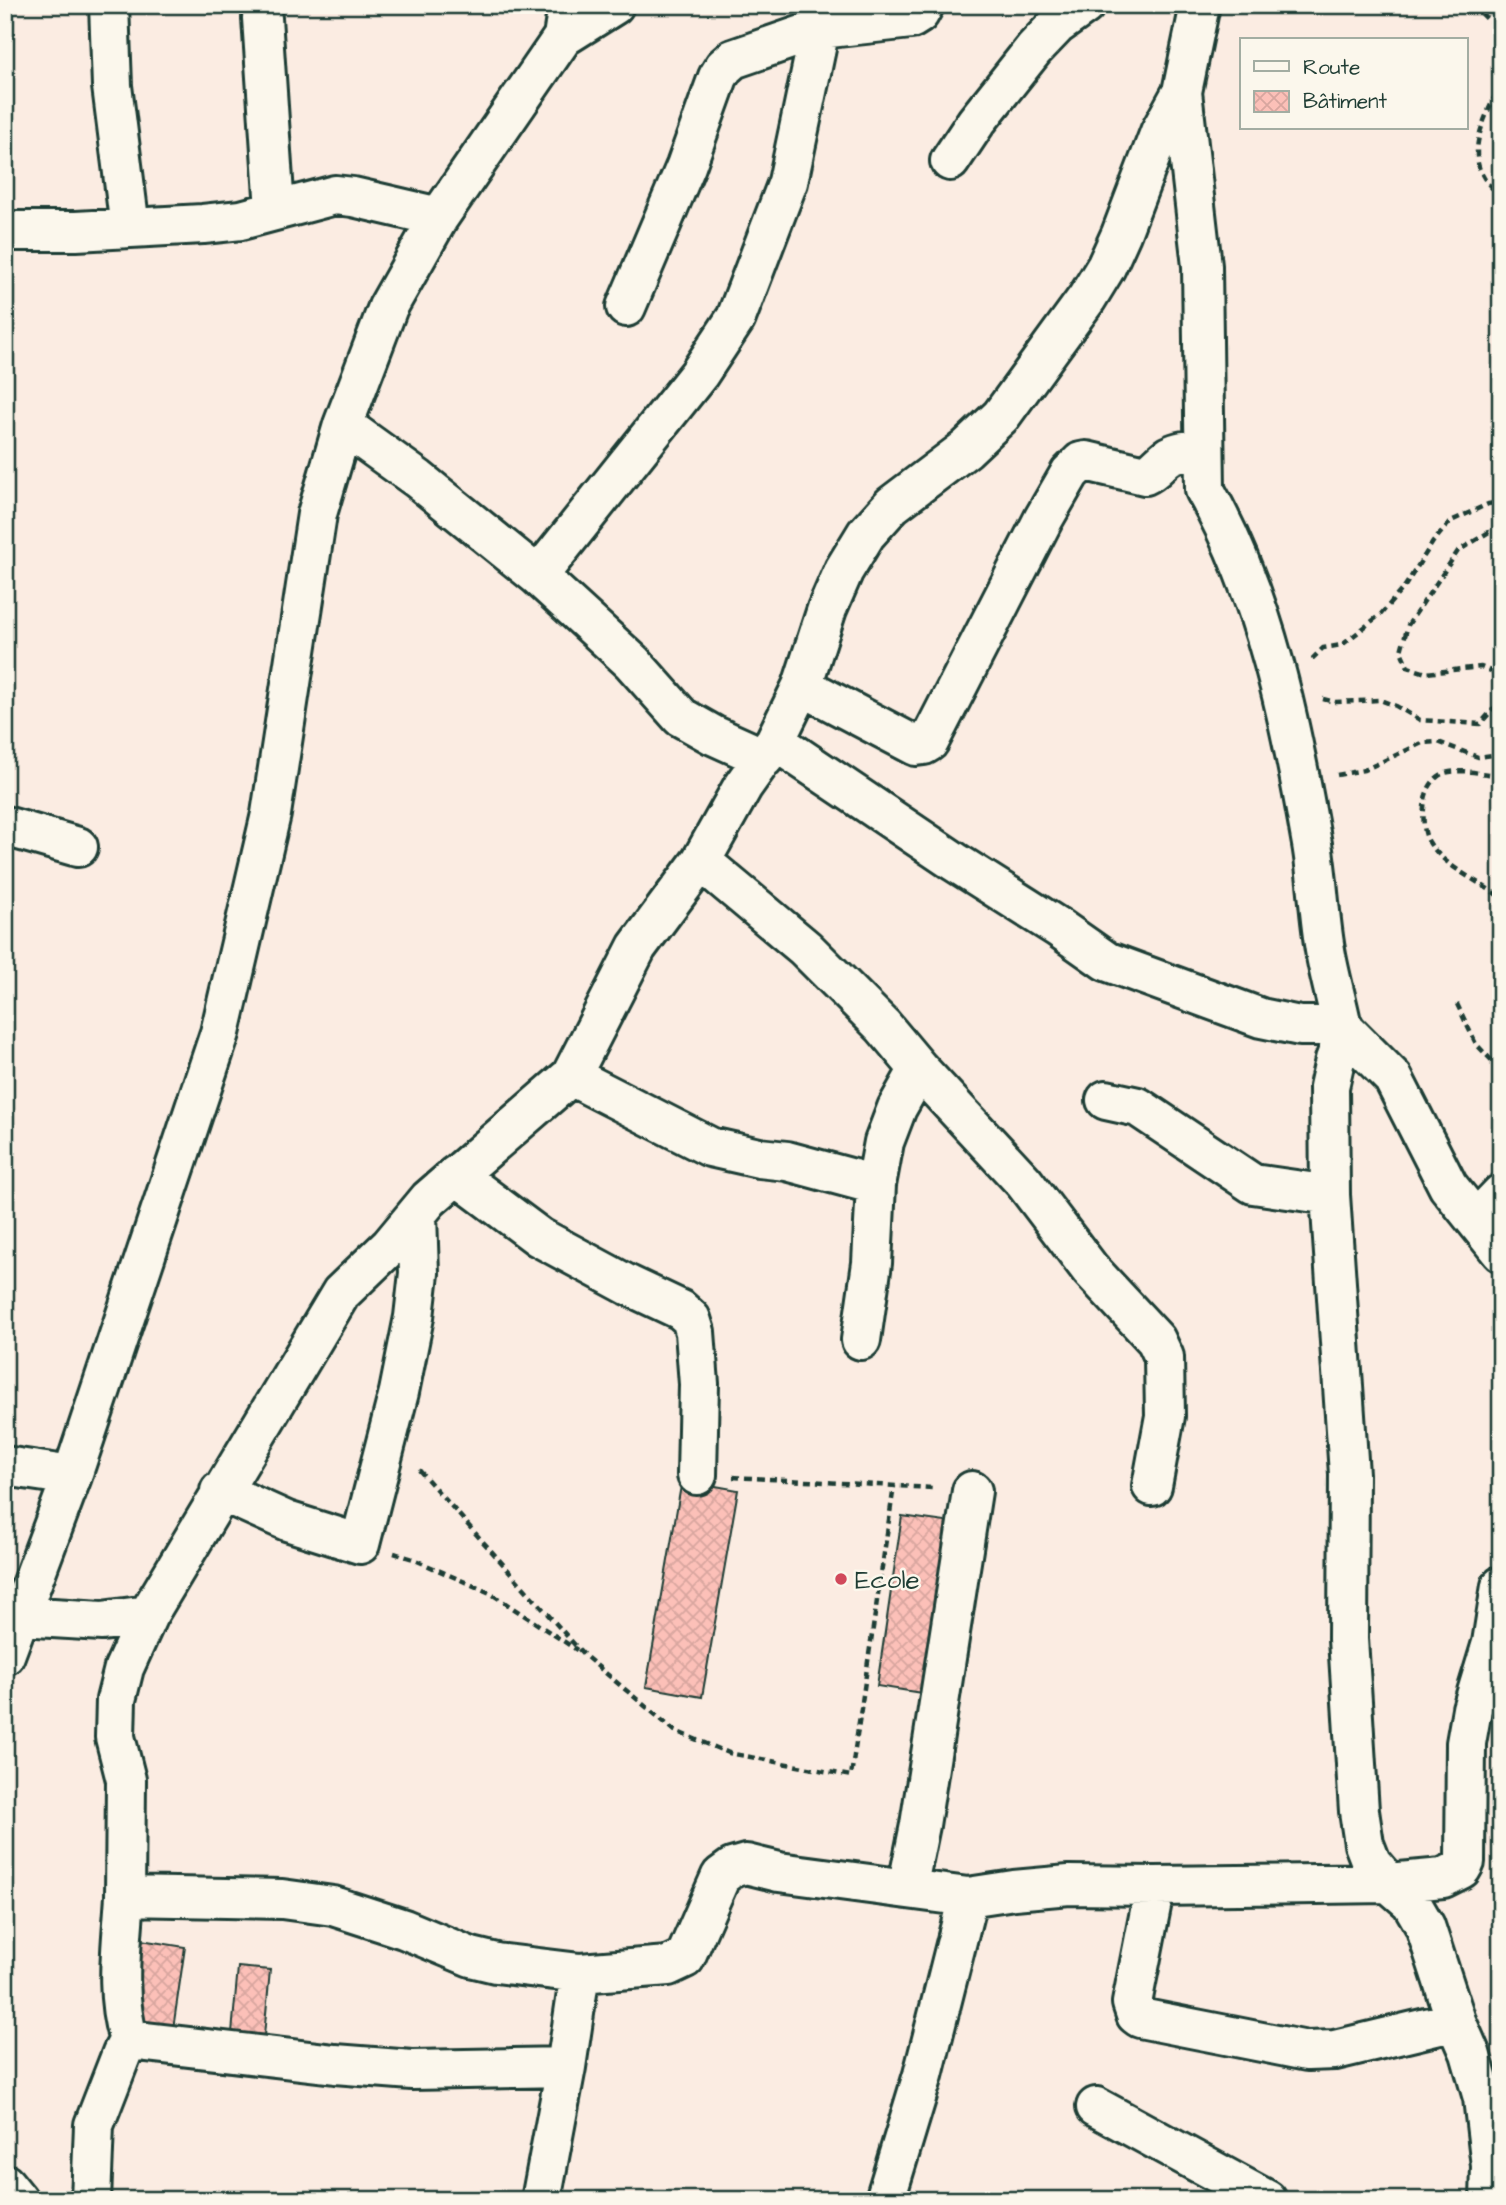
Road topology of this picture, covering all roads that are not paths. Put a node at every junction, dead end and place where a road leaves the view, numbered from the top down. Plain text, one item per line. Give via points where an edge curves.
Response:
1 (110, 5) edge
2 (614, 5) edge
3 (923, 5) edge
4 (1085, 5) edge
5 (1200, 5) edge
6 (262, 18) dead end
7 (565, 21) edge
8 (820, 29) junction
9 (1182, 92) junction
10 (950, 161) dead end
11 (275, 210) junction
12 (439, 217) junction
13 (130, 228) junction
14 (5, 231) edge
15 (626, 307) dead end
16 (343, 425) junction
17 (1205, 449) junction
18 (538, 576) junction
19 (802, 686) junction
20 (769, 749) junction
21 (5, 826) edge
22 (78, 847) dead end
23 (701, 862) junction
24 (1344, 1027) junction
25 (919, 1069) junction
26 (571, 1076) junction
27 (1106, 1100) dead end
28 (456, 1175) junction
29 (876, 1185) junction
30 (1330, 1195) junction
31 (1488, 1207) edge
32 (417, 1214) junction
33 (1501, 1252) edge
34 (861, 1340) dead end
35 (5, 1466) edge
36 (697, 1475) road end
37 (72, 1476) junction
38 (1152, 1486) dead end
39 (220, 1491) junction
40 (972, 1491) dead end
41 (1501, 1586) edge
42 (148, 1615) junction
43 (20, 1616) junction
44 (5, 1655) edge
45 (1389, 1883) junction
46 (1155, 1886) junction
47 (907, 1889) junction
48 (125, 1896) junction
49 (968, 1897) junction
50 (580, 1973) junction
51 (1456, 2021) junction
52 (129, 2040) junction
53 (566, 2067) junction
54 (1096, 2107) dead end
55 (1492, 2112) edge
56 (5, 2184) edge
57 (18, 2200) edge
58 (91, 2200) edge
59 (541, 2200) edge
60 (885, 2200) edge
61 (1267, 2200) edge
62 (1490, 2200) edge

1 - 13 street via 112,86
2 - 7 street
3 - 8 street via 911,19
4 - 10 street via 1034,49
5 - 9 street
6 - 11 street
7 - 12 street
8 - 15 street via 733,59 724,67
8 - 18 street via 788,182 736,318 699,374
9 - 17 street via 1202,266
9 - 19 street via 1160,132 1106,267 1087,298 1001,416 967,449 892,505 866,534 827,609
11 - 12 street via 335,195
11 - 13 street via 241,220
12 - 16 street via 388,307
13 - 14 street
16 - 18 street
16 - 37 street via 317,514 271,814 220,1033
17 - 19 street via 1168,456 1145,475 1086,461 1070,472 924,746 916,746
17 - 24 street via 1205,490 1255,602 1287,714 1312,847 1325,951
18 - 20 street via 632,662 681,717 713,735
19 - 20 street
20 - 23 street
20 - 24 street via 1106,961 1261,1018 1300,1026
21 - 22 street
23 - 25 street via 805,948
23 - 26 street via 637,947
24 - 30 street via 1329,1087
24 - 31 street via 1393,1078 1448,1186
25 - 29 street via 884,1142
25 - 38 street via 1024,1182 1090,1269 1156,1340 1164,1357 1165,1416
26 - 28 street
26 - 29 street via 710,1147
27 - 30 street via 1138,1107 1253,1184
28 - 32 street
28 - 36 street via 539,1237 691,1318 699,1384
29 - 34 street via 872,1263
30 - 45 street via 1349,1474 1348,1639 1359,1811 1371,1862
31 - 33 street
32 - 39 street via 341,1293
32 - 39 street via 418,1294 389,1436 360,1544 287,1521
35 - 37 street
37 - 43 street
39 - 42 street
40 - 47 street
41 - 45 street via 1492,1643 1466,1743 1465,1862 1443,1878
42 - 43 street via 102,1621
42 - 48 street via 124,1668 116,1700 115,1737 127,1780
43 - 44 street
45 - 46 street
45 - 51 street via 1411,1902 1425,1926
46 - 49 street via 1069,1885
46 - 51 street via 1132,2003 1140,2018 1307,2051 1346,2048
47 - 49 street
47 - 50 street via 746,1864 721,1877 685,1958 668,1966
48 - 50 street via 282,1899 333,1906 404,1928 471,1957
48 - 52 street via 120,1972
49 - 60 street via 923,2075
50 - 53 street
51 - 55 street
52 - 53 street via 412,2070
52 - 58 street via 94,2125
53 - 59 street
54 - 61 street
55 - 62 street
56 - 57 street

